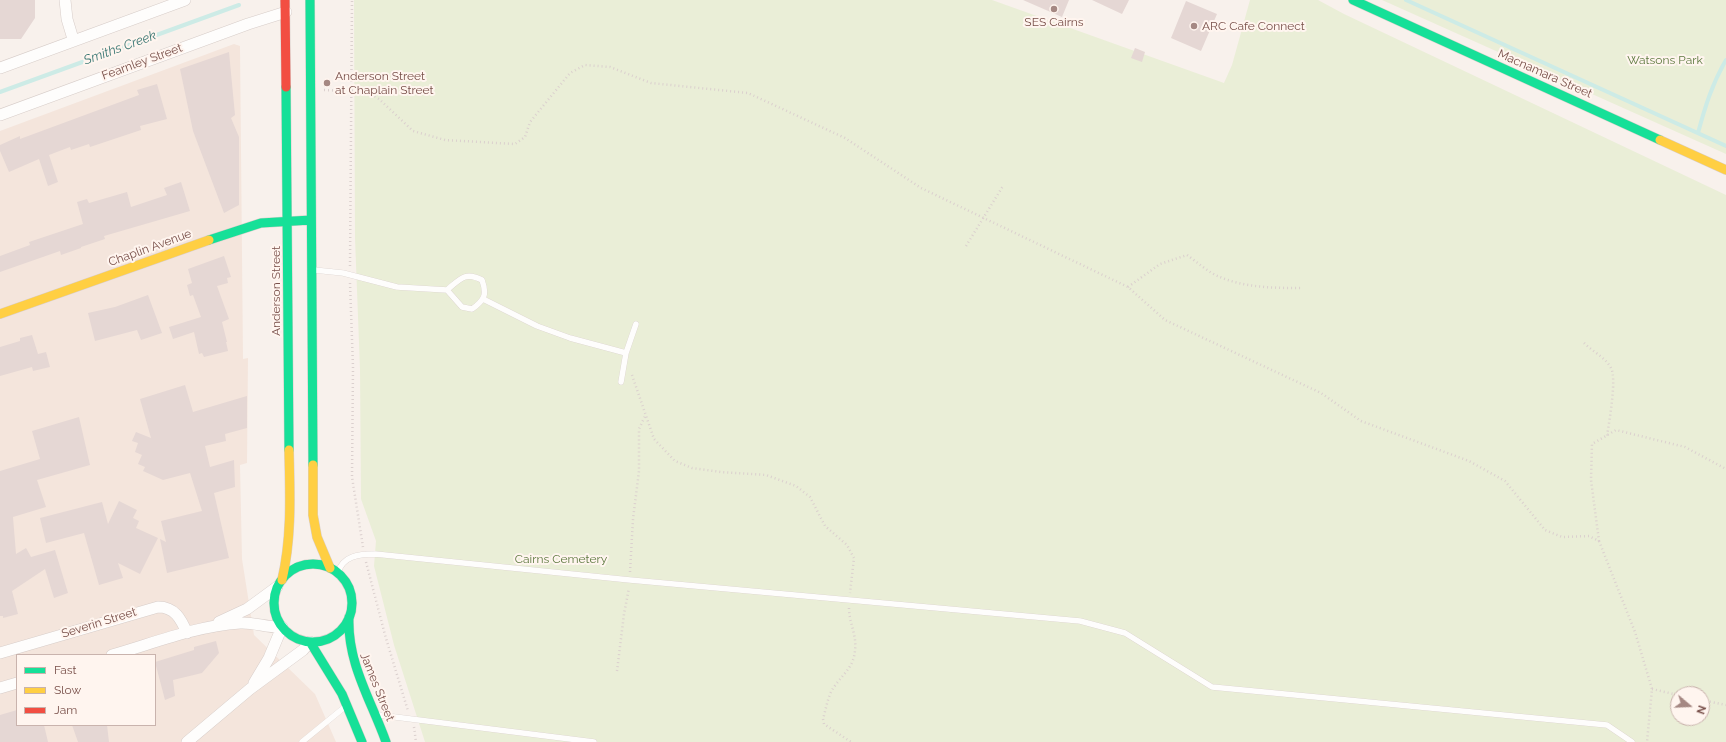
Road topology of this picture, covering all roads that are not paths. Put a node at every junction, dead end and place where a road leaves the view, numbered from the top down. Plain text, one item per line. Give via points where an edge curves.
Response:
1 (66, 0) edge
2 (185, 0) edge
3 (285, 0) edge
4 (310, 0) edge
5 (1353, 0) edge
6 (286, 12) junction
7 (73, 39) junction
8 (0, 68) edge
9 (0, 115) edge
10 (1726, 170) edge
11 (311, 220) junction
12 (287, 221) junction
13 (312, 270) junction
14 (447, 290) junction
15 (483, 299) junction
16 (0, 314) edge
17 (636, 324) dead end
18 (626, 353) junction
19 (621, 382) dead end
20 (334, 571) junction
21 (279, 584) junction
22 (349, 617) junction
23 (209, 626) junction
24 (282, 627) junction
25 (187, 633) junction
26 (310, 642) junction
27 (0, 653) edge
28 (115, 654) edge
29 (16, 683) edge
30 (0, 688) edge
31 (250, 689) junction
32 (347, 704) junction
33 (376, 715) junction
34 (187, 742) edge
35 (302, 742) edge
36 (362, 742) edge
37 (386, 742) edge
38 (594, 742) edge
39 (1632, 742) edge

1 - 7 street via 67,19
2 - 7 street
3 - 6 main road, Anderson Street
4 - 11 main road
5 - 10 main road, Macnamara Street
6 - 9 street, Fearnley Street
6 - 12 main road, Anderson Street
7 - 8 street
11 - 12 main road, Chaplin Avenue
11 - 13 main road
12 - 16 main road, Chaplin Avenue via 244,227
12 - 21 main road, Anderson Street via 290,544
13 - 14 lane via 350,274 397,287
13 - 20 main road via 313,515 317,537
14 - 15 lane via 462,307 472,309
14 - 15 lane via 462,276 474,276 482,280 486,291
15 - 18 lane via 537,326
17 - 18 lane
18 - 19 lane
20 - 21 main road via 319,564 307,565 295,568
20 - 22 main road via 349,590 352,604
20 - 39 lane via 348,558 365,554 1080,621 1125,633 1212,687 1607,726
21 - 23 street via 247,609
21 - 24 main road via 274,597 274,608
22 - 26 main road via 337,634 324,640
22 - 33 main road, James Street via 351,656
23 - 24 street via 246,623
23 - 25 street
24 - 26 main road via 295,638
24 - 31 street via 269,658
25 - 27 street, Severin Street via 178,616 168,608 158,607
25 - 28 street
26 - 31 street
26 - 32 main road
29 - 30 street
31 - 34 street
32 - 35 lane
32 - 36 main road
33 - 37 main road, James Street
33 - 38 lane

